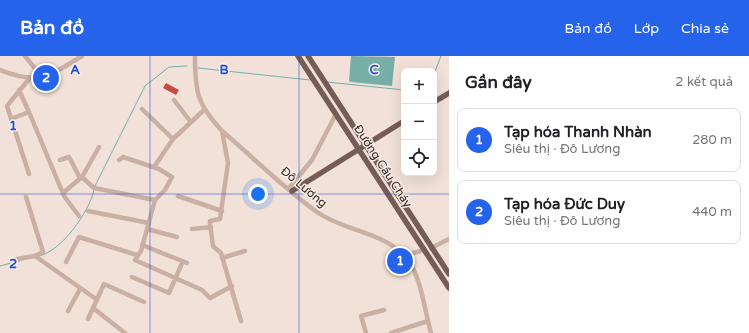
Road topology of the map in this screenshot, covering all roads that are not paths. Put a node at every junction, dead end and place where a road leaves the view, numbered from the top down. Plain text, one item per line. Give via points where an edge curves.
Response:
1 (25, 56) edge
2 (81, 56) edge
3 (195, 56) edge
4 (298, 56) edge
5 (308, 56) edge
6 (0, 70) edge
7 (42, 77) junction
8 (29, 79) junction
9 (19, 90) junction
10 (449, 92) edge
11 (174, 100) dead end
12 (437, 100) edge
13 (142, 110) dead end
14 (204, 110) junction
15 (29, 112) junction
16 (336, 114) junction
17 (11, 119) junction
18 (190, 122) junction
19 (401, 123) edge
20 (222, 131) junction
21 (173, 139) junction
22 (366, 144) junction
23 (99, 147) dead end
24 (359, 149) junction
25 (60, 160) dead end
26 (119, 160) dead end
27 (154, 167) junction
28 (29, 174) dead end
29 (81, 177) junction
30 (290, 190) junction
31 (63, 193) junction
32 (26, 196) dead end
33 (178, 196) dead end
34 (155, 200) junction
35 (88, 211) dead end
36 (222, 211) junction
37 (79, 216) dead end
38 (149, 223) junction
39 (211, 227) junction
40 (147, 229) junction
41 (192, 229) dead end
42 (176, 238) dead end
43 (449, 239) edge
44 (142, 245) junction
45 (431, 248) junction
46 (245, 250) dead end
47 (424, 250) junction
48 (137, 255) junction
49 (403, 256) junction
50 (36, 258) junction
51 (222, 258) junction
52 (17, 259) dead end
53 (66, 262) dead end
54 (449, 274) edge
55 (132, 277) dead end
56 (176, 279) junction
57 (232, 286) junction
58 (449, 288) edge
59 (80, 289) junction
60 (96, 299) junction
61 (144, 302) dead end
62 (93, 308) junction
63 (384, 310) dead end
64 (68, 311) dead end
65 (88, 319) dead end
66 (241, 321) dead end
67 (428, 321) junction
68 (125, 333) edge
69 (366, 333) edge
70 (390, 333) edge
71 (431, 333) edge

1 - 7 street
2 - 7 street
3 - 14 street, Đô Lương via 197,91
4 - 16 main road, Đường Cầu Cháy
5 - 22 main road, Đường Cầu Cháy
6 - 8 street
7 - 8 street
8 - 9 street
9 - 15 street
9 - 17 street via 7,106
10 - 12 main road
11 - 18 street
13 - 21 street
14 - 18 street
14 - 20 street, Đô Lương
15 - 17 street
15 - 31 street
16 - 24 main road, Đường Cầu Cháy
16 - 30 street via 312,160
17 - 28 street
18 - 21 street
19 - 22 main road
20 - 30 street, Đô Lương
20 - 36 street via 228,163
21 - 27 street
22 - 24 main road
22 - 45 main road, Đường Cầu Cháy
23 - 29 street
24 - 30 main road
24 - 47 main road, Đường Cầu Cháy
25 - 29 street via 69,157
26 - 27 street via 123,157
27 - 34 street via 165,171 172,179 166,190
29 - 31 street
29 - 34 street via 94,188
30 - 49 street, Đô Lương via 325,217 390,245
31 - 37 street
32 - 50 street via 42,250
33 - 36 street
34 - 38 street
35 - 38 street
36 - 39 street via 220,219 210,221
38 - 40 street
39 - 41 street
39 - 51 street via 213,246 219,250
40 - 42 street
40 - 44 street
43 - 45 street
44 - 48 street
44 - 56 street via 185,262
45 - 54 main road, Đường Cầu Cháy
46 - 51 street
47 - 49 street
47 - 58 main road, Đường Cầu Cháy
48 - 53 street via 79,237
48 - 56 street via 135,259 138,262
49 - 67 street, Đô Lương via 417,280
50 - 52 street
50 - 59 street
51 - 57 street
55 - 56 street via 168,293
56 - 57 street via 202,290 211,298
57 - 66 street
59 - 60 street
59 - 64 street
60 - 61 street via 104,284
60 - 62 street
62 - 65 street
62 - 68 street
63 - 69 street via 361,316
67 - 70 street
67 - 71 street, Đô Lương

